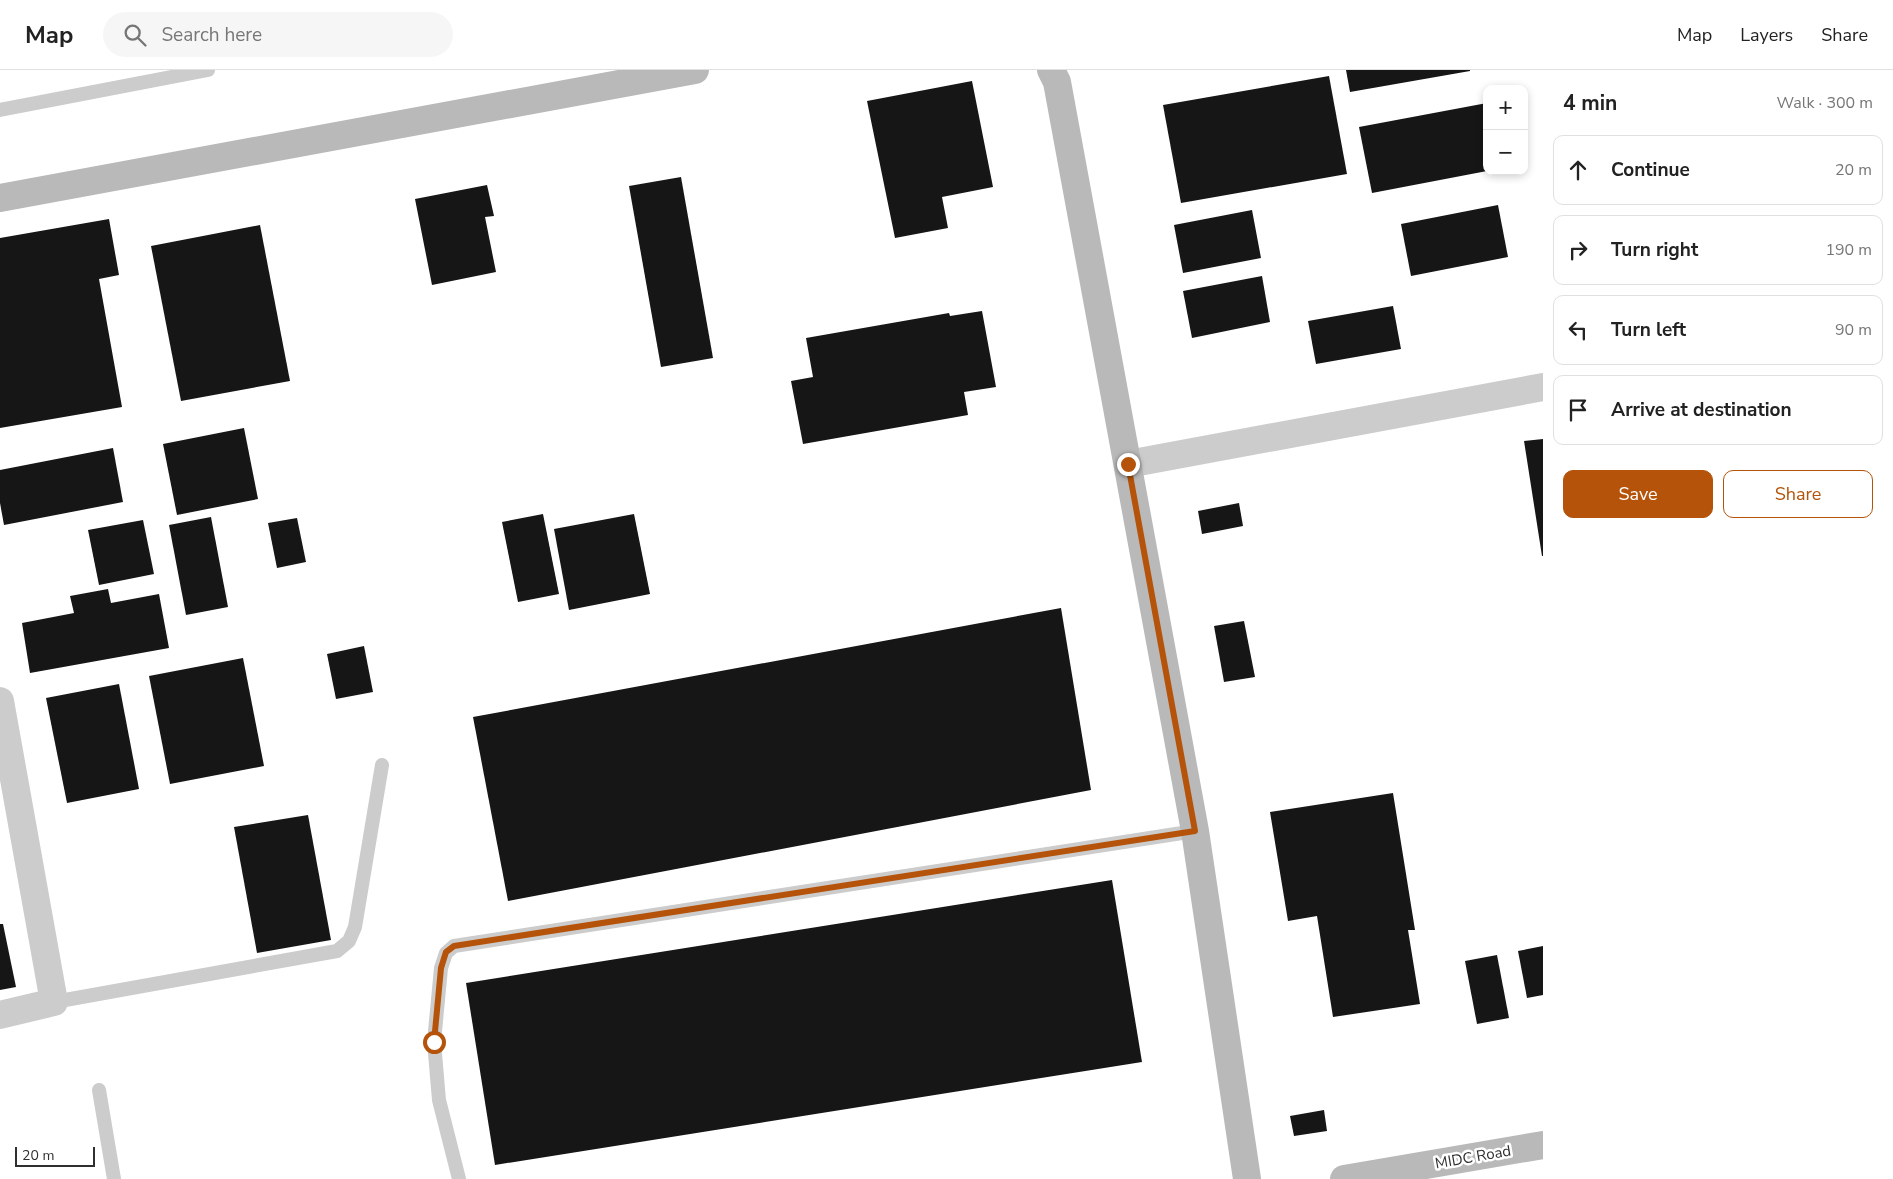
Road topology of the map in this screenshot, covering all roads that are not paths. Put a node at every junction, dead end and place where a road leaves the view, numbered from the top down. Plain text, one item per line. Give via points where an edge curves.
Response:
1 (208, 70) edge
2 (696, 70) edge
3 (1051, 70) edge
4 (603, 79) edge
5 (0, 110) edge
6 (0, 198) edge
7 (1543, 387) edge
8 (1128, 464) junction
9 (0, 701) edge
10 (382, 765) dead end
11 (1195, 831) junction
12 (54, 1002) junction
13 (0, 1015) edge
14 (99, 1090) dead end
15 (1543, 1145) edge
16 (114, 1179) edge
17 (459, 1179) edge
18 (1247, 1179) edge
19 (1344, 1179) edge

1 - 5 lane
2 - 4 street
3 - 8 street via 1057,82
4 - 6 street
7 - 8 street
8 - 11 street
9 - 12 street
10 - 12 lane via 355,927 349,941 337,951
11 - 17 lane via 454,946 446,952 441,968 434,1042 439,1100
11 - 18 street
12 - 13 street
14 - 16 lane
15 - 19 street, MIDC Road

